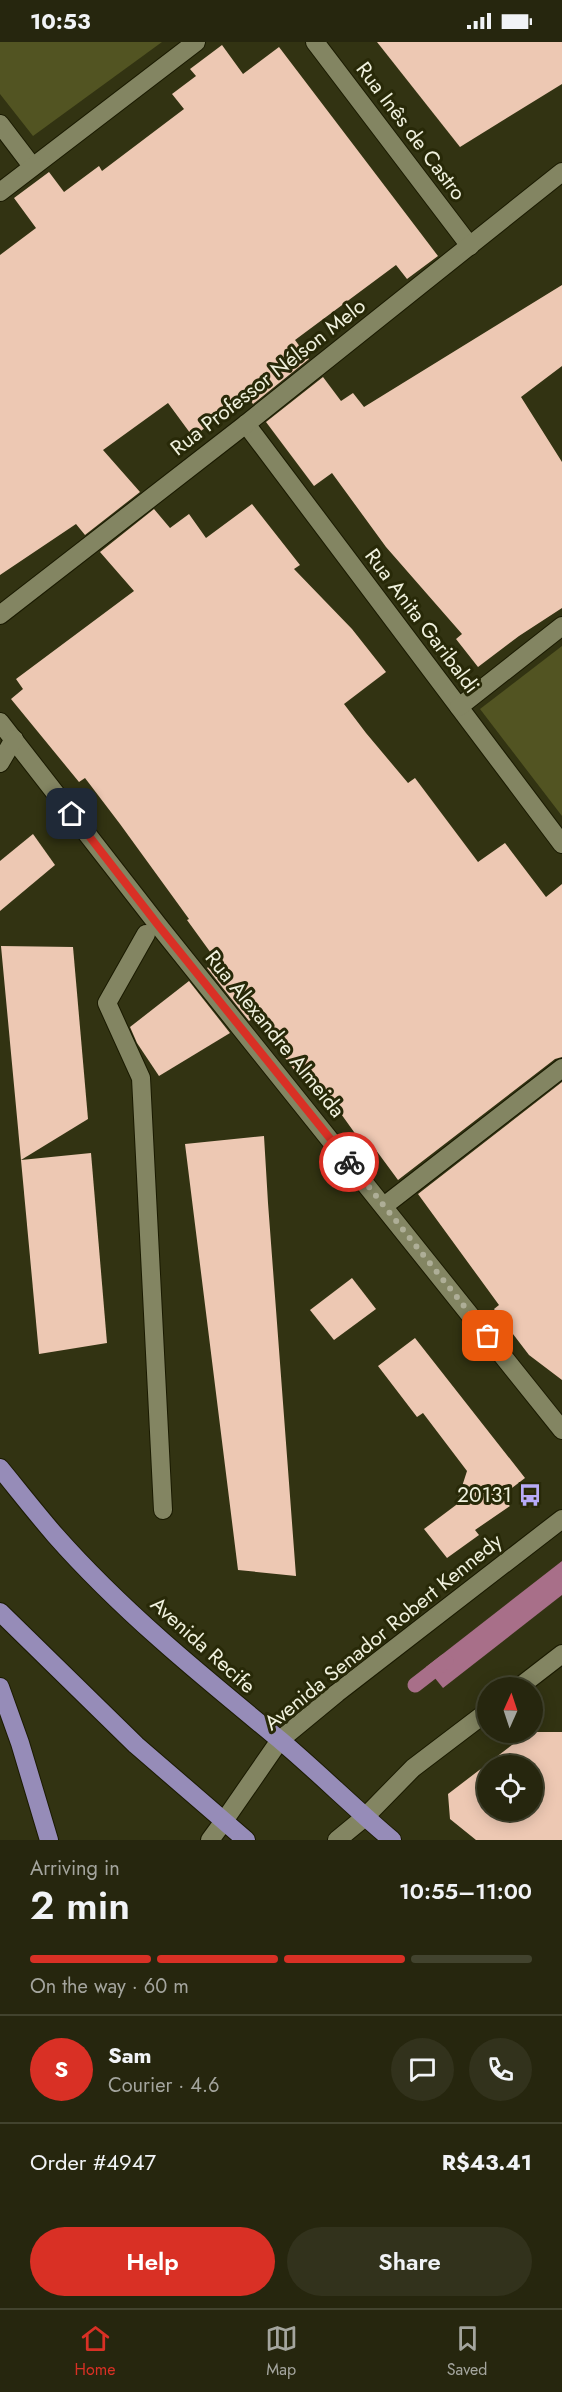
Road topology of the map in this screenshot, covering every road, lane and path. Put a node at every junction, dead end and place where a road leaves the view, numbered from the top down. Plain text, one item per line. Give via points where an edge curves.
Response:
1 (196, 42) edge
2 (315, 42) edge
3 (0, 124) edge
4 (32, 166) junction
5 (562, 172) edge
6 (0, 192) edge
7 (470, 246) junction
8 (246, 424) junction
9 (0, 615) edge
10 (562, 626) edge
11 (459, 707) junction
12 (0, 722) edge
13 (14, 740) junction
14 (0, 764) edge
15 (562, 844) edge
16 (152, 930) junction
17 (562, 1068) edge
18 (384, 1206) junction
19 (562, 1430) edge
20 (0, 1468) edge
21 (163, 1510) dead end
22 (562, 1519) edge
23 (0, 1612) edge
24 (562, 1654) edge
25 (532, 1677) edge
26 (0, 1687) edge
27 (477, 1719) edge
28 (280, 1740) junction
29 (365, 1817) junction
30 (224, 1821) junction
31 (49, 1840) edge
32 (210, 1840) edge
33 (246, 1840) edge
34 (337, 1840) edge
35 (392, 1840) edge

1 - 4 street
2 - 7 street, Rua Inês de Castro
3 - 4 street
4 - 6 street
5 - 7 street, Rua Professor Nélson Melo
7 - 8 street, Rua Professor Nélson Melo
8 - 9 street, Rua Professor Nélson Melo
8 - 11 street, Rua Anita Garibaldi
10 - 11 street
11 - 15 street, Rua Anita Garibaldi
12 - 13 street, Rua Alexandre Almeida
13 - 14 street
13 - 16 street, Rua Alexandre Almeida
16 - 18 street, Rua Alexandre Almeida
16 - 21 street via 107,1003 141,1078
17 - 18 street
18 - 19 street, Rua Alexandre Almeida
20 - 28 main road, Avenida Recife via 101,1583
22 - 28 street, Avenida Senador Robert Kennedy
23 - 30 main road via 136,1745
24 - 25 street
26 - 31 main road
27 - 29 street via 413,1768
28 - 29 main road, Avenida Recife
28 - 30 street, Avenida Senador Robert Kennedy
29 - 34 street
29 - 35 main road, Avenida Recife
30 - 32 street, Avenida Senador Robert Kennedy
30 - 33 main road

